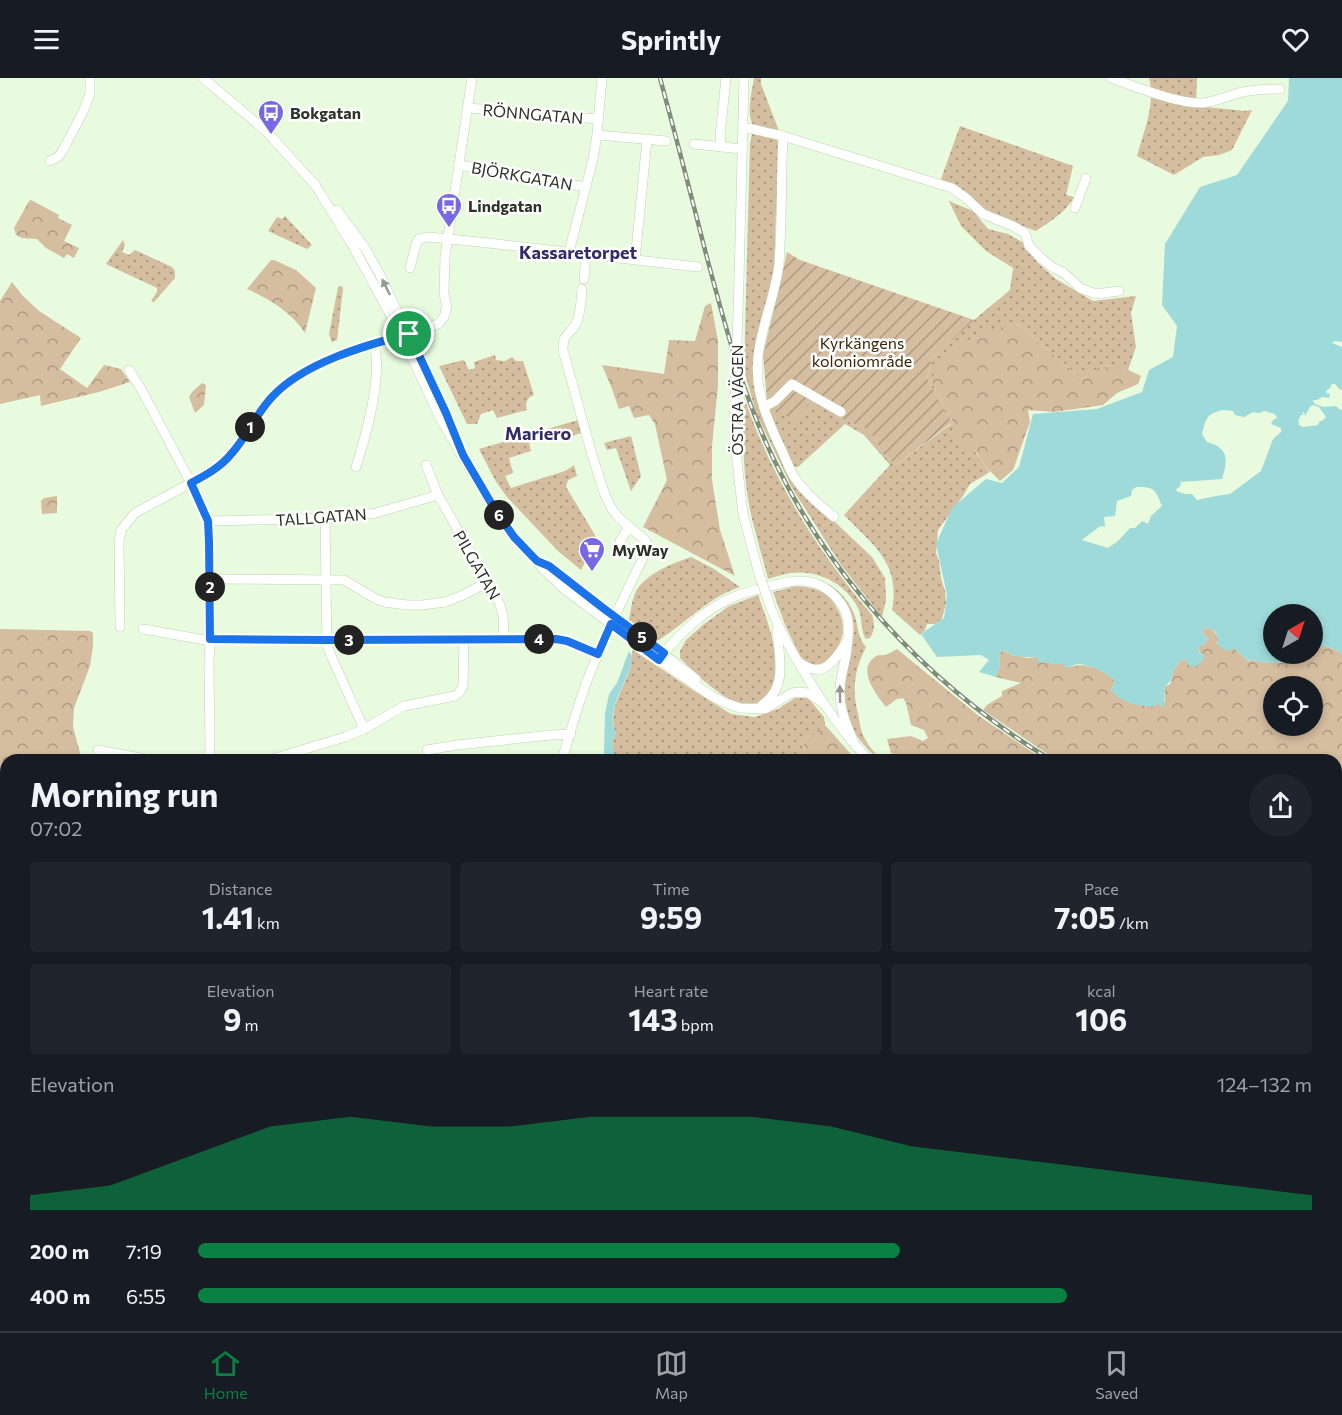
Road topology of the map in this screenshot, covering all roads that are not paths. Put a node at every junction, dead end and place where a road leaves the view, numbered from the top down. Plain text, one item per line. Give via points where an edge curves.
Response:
1 (90, 78) edge
2 (197, 78) edge
3 (203, 78) edge
4 (472, 78) edge
5 (602, 78) edge
6 (726, 78) edge
7 (744, 78) edge
8 (1111, 78) edge
9 (1280, 89) dead end
10 (228, 98) junction
11 (468, 108) junction
12 (598, 119) junction
13 (743, 127) junction
14 (597, 135) junction
15 (783, 136) junction
16 (647, 140) junction
17 (666, 141) dead end
18 (694, 144) dead end
19 (722, 147) junction
20 (742, 148) junction
21 (50, 161) dead end
22 (459, 165) junction
23 (1086, 178) dead end
24 (586, 187) junction
25 (1075, 208) dead end
26 (447, 239) junction
27 (569, 252) junction
28 (586, 254) junction
29 (635, 260) junction
30 (698, 267) dead end
31 (410, 268) dead end
32 (1119, 291) dead end
33 (405, 335) junction
34 (374, 345) junction
35 (129, 370) dead end
36 (764, 407) junction
37 (839, 411) dead end
38 (426, 465) dead end
39 (356, 467) dead end
40 (191, 483) junction
41 (435, 495) junction
42 (834, 517) dead end
43 (325, 519) junction
44 (208, 521) junction
45 (629, 527) junction
46 (620, 541) dead end
47 (210, 579) junction
48 (325, 580) junction
49 (488, 582) junction
50 (613, 620) junction
51 (776, 625) junction
52 (120, 627) dead end
53 (143, 630) dead end
54 (504, 638) junction
55 (210, 639) junction
56 (464, 639) junction
57 (327, 640) junction
58 (848, 641) junction
59 (598, 654) junction
60 (662, 657) junction
61 (797, 660) junction
62 (822, 702) junction
63 (756, 709) junction
64 (364, 729) junction
65 (571, 734) junction
66 (855, 745) junction
67 (98, 750) dead end
68 (427, 750) dead end
69 (120, 754) edge
70 (210, 754) edge
71 (289, 754) edge
72 (564, 754) edge
73 (863, 754) edge

1 - 21 street via 84,110 63,150
2 - 10 street
3 - 10 street
4 - 11 street
5 - 12 street
6 - 19 street
7 - 13 street, ÖSTRA VÄGEN
8 - 9 street via 1200,103 1260,88
10 - 33 street via 271,136 314,183
11 - 12 street, RÖNNGATAN
11 - 22 street
12 - 14 street
13 - 15 street
13 - 20 street, ÖSTRA VÄGEN
14 - 16 street
14 - 24 street
15 - 32 street via 952,188 983,214 1025,233 1029,246 1080,288 1096,294
15 - 36 street via 779,264 758,357 758,385
16 - 17 street
16 - 29 street
18 - 19 street
19 - 20 street
20 - 51 street, ÖSTRA VÄGEN, bridge via 734,434 743,514
22 - 24 street, BJÖRKGATAN
22 - 26 street
23 - 25 street
24 - 27 street
26 - 27 street
26 - 31 street via 419,239
26 - 33 street via 444,317 438,324
27 - 28 street
28 - 29 street
28 - 45 street via 578,318 566,334 564,350 605,495
29 - 30 street
33 - 34 street
33 - 50 street via 441,420 514,537 537,561 549,566
34 - 39 street via 376,378
34 - 40 street via 319,363 293,379 263,408 224,462
35 - 40 street
36 - 37 street via 792,384
36 - 42 street via 794,477
38 - 41 street, PILGATAN
40 - 44 street
40 - 52 street via 135,513 121,530
41 - 43 street, TALLGATAN via 376,513
41 - 49 street, PILGATAN
43 - 44 street, TALLGATAN
43 - 48 street
44 - 47 street
45 - 46 street
45 - 50 street via 648,545
47 - 48 street
47 - 55 street
48 - 49 street via 344,580 376,599 407,605 445,602
48 - 57 street
49 - 54 street, PILGATAN via 501,609
50 - 59 street
50 - 60 street
51 - 61 street, ÖSTRA VÄGEN
51 - 63 street via 778,686 772,697
53 - 55 street
54 - 56 street
54 - 59 street via 561,639
55 - 57 street
55 - 70 street
56 - 57 street
56 - 64 street via 463,686 459,693 404,706
57 - 64 street
58 - 60 street via 848,620 836,597 822,586 795,581 717,606 694,623
58 - 61 street via 832,663 820,669 809,669
66 -> 58 street via 842,714 840,696
59 - 65 street
60 - 63 street via 723,702
61 - 62 street, ÖSTRA VÄGEN
62 - 63 street via 799,692 765,709
62 - 66 street, ÖSTRA VÄGEN
64 - 71 street
65 - 68 street
65 - 72 street
66 - 73 street, ÖSTRA VÄGEN
67 - 69 street

